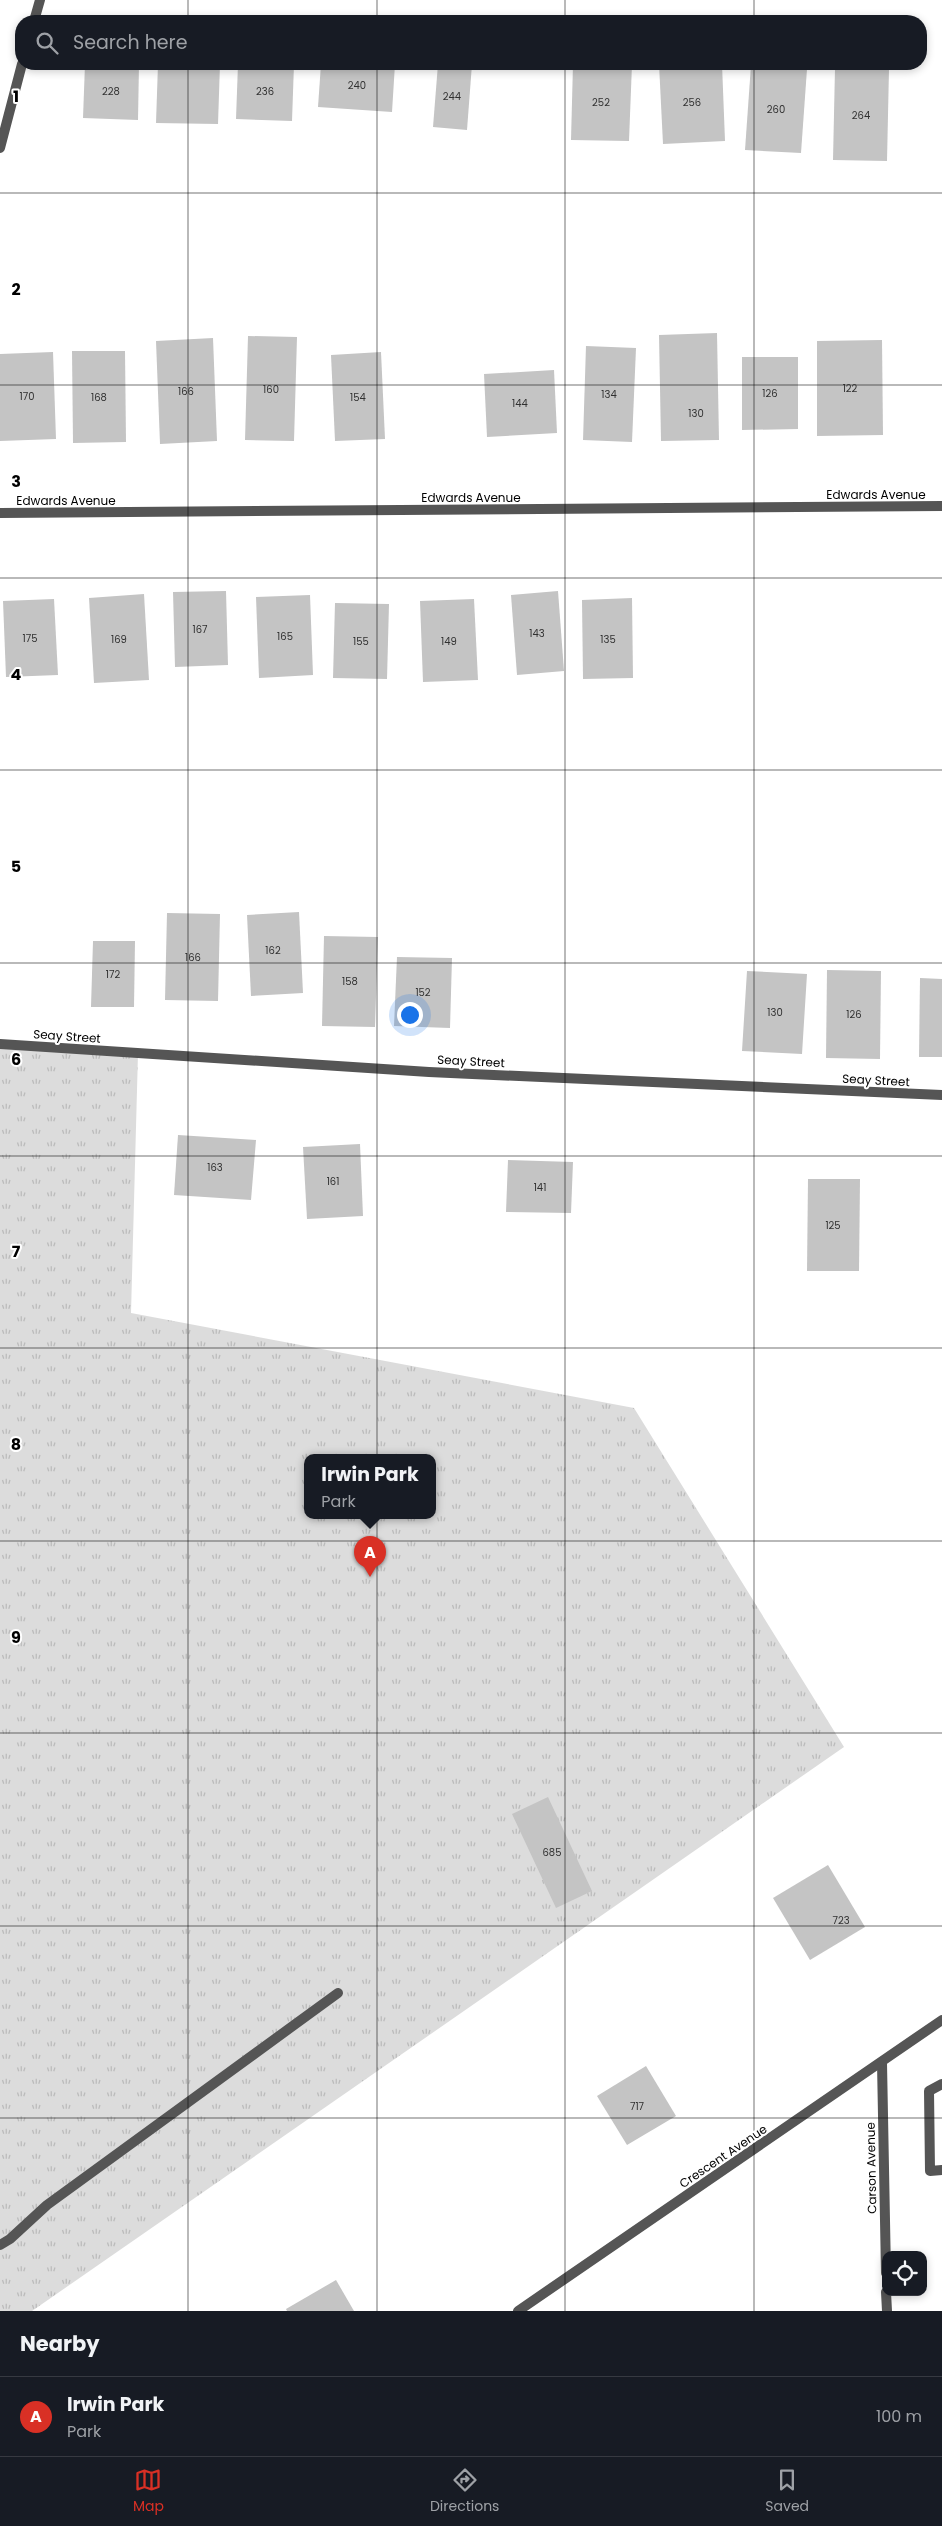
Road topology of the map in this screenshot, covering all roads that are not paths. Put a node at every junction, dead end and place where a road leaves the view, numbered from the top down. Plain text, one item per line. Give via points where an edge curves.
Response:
1 (40, 0) edge
2 (36, 15) edge
3 (20, 70) edge
4 (0, 148) edge
5 (942, 506) edge
6 (0, 513) edge
7 (0, 1044) edge
8 (942, 1095) edge
9 (338, 1993) dead end
10 (942, 2020) edge
11 (882, 2063) junction
12 (942, 2084) edge
13 (942, 2170) edge
14 (0, 2245) edge
15 (886, 2251) edge
16 (886, 2296) edge
17 (518, 2311) edge
18 (886, 2311) edge

1 - 2 street
3 - 4 street
5 - 6 street, Edwards Avenue
7 - 8 street, Seay Street via 430,1072
9 - 14 street via 47,2205
10 - 11 street, Crescent Avenue
11 - 15 street, Carson Avenue
11 - 17 street, Crescent Avenue
12 - 13 street via 929,2091 930,2171
16 - 18 street

